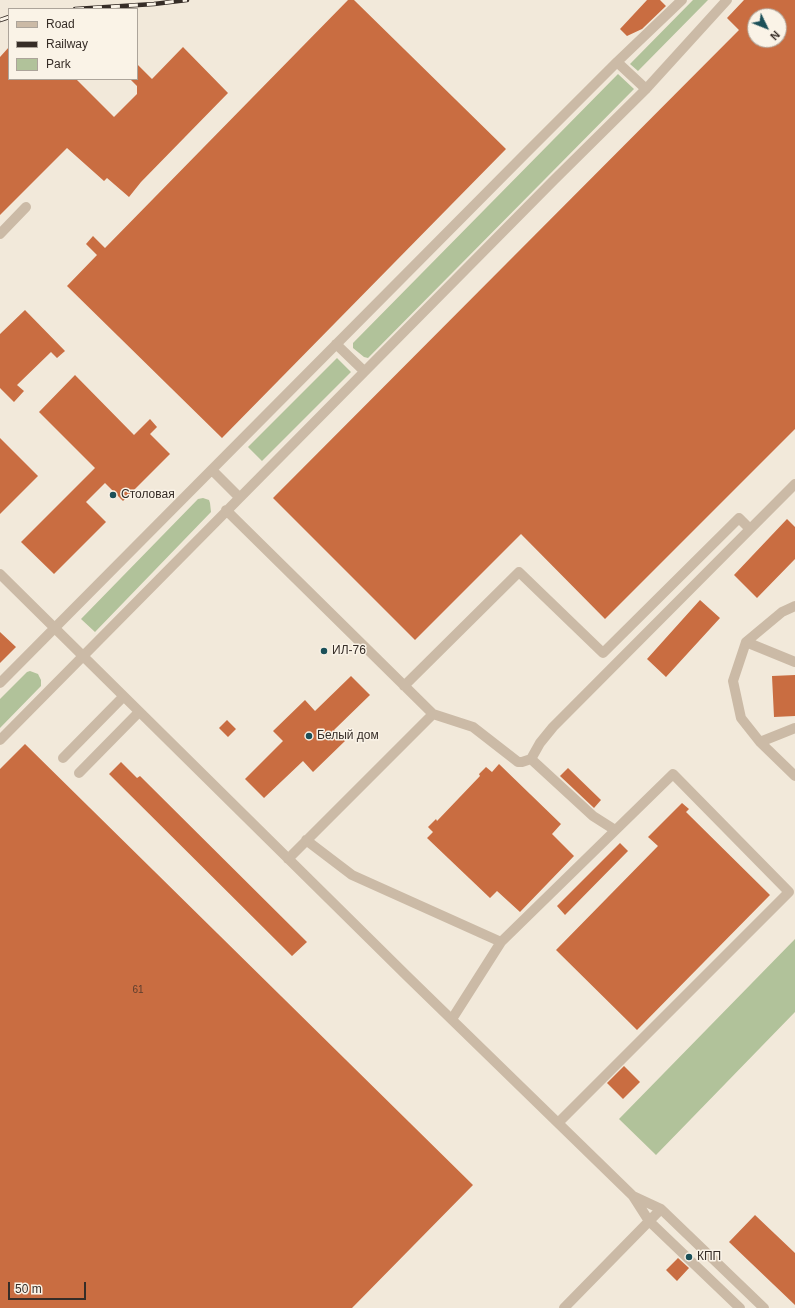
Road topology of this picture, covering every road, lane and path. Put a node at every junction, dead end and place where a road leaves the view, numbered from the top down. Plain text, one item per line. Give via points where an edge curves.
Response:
1 (682, 0) edge
2 (727, 0) edge
3 (617, 62) junction
4 (646, 89) junction
5 (26, 207) dead end
6 (0, 234) edge
7 (336, 344) junction
8 (364, 371) junction
9 (212, 470) junction
10 (795, 484) edge
11 (239, 497) junction
12 (226, 510) junction
13 (750, 529) junction
14 (0, 574) edge
15 (795, 606) edge
16 (55, 628) junction
17 (746, 642) junction
18 (82, 656) junction
19 (795, 662) edge
20 (0, 683) edge
21 (404, 686) junction
22 (123, 697) junction
23 (139, 712) junction
24 (433, 714) junction
25 (795, 728) edge
26 (0, 740) edge
27 (760, 742) junction
28 (63, 758) dead end
29 (532, 759) junction
30 (79, 773) dead end
31 (795, 776) edge
32 (615, 830) junction
33 (306, 840) junction
34 (288, 859) junction
35 (501, 942) junction
36 (452, 1019) junction
37 (558, 1123) junction
38 (633, 1196) junction
39 (661, 1209) junction
40 (649, 1221) junction
41 (564, 1308) edge
42 (740, 1308) edge
43 (764, 1308) edge

1 - 3 street
2 - 4 street
3 - 4 street
3 - 7 street
4 - 8 street
5 - 6 street
7 - 8 street
7 - 9 street
8 - 11 street
9 - 11 street
9 - 16 street
10 - 13 street
11 - 12 street
12 - 18 street
12 - 21 street
13 - 21 street via 739,518 603,653 519,572
13 - 29 street via 553,727 540,743
14 - 16 street
15 - 17 street via 782,612
16 - 18 street
16 - 20 street
17 - 19 street
17 - 27 street via 733,681 741,718
18 - 22 street
18 - 26 street
21 - 24 street
22 - 23 street
22 - 28 street
23 - 30 street
23 - 34 street
24 - 29 street via 473,727 518,762
24 - 33 street
25 - 27 street
27 - 31 street
29 - 32 street via 593,816
32 - 35 street
32 - 37 street via 673,774 788,892
33 - 34 street
33 - 35 street via 352,875
34 - 36 street
35 - 36 street
36 - 37 street
37 - 38 street
38 - 39 street
38 - 40 street
39 - 40 street
39 - 43 street
40 - 41 street
40 - 42 street

